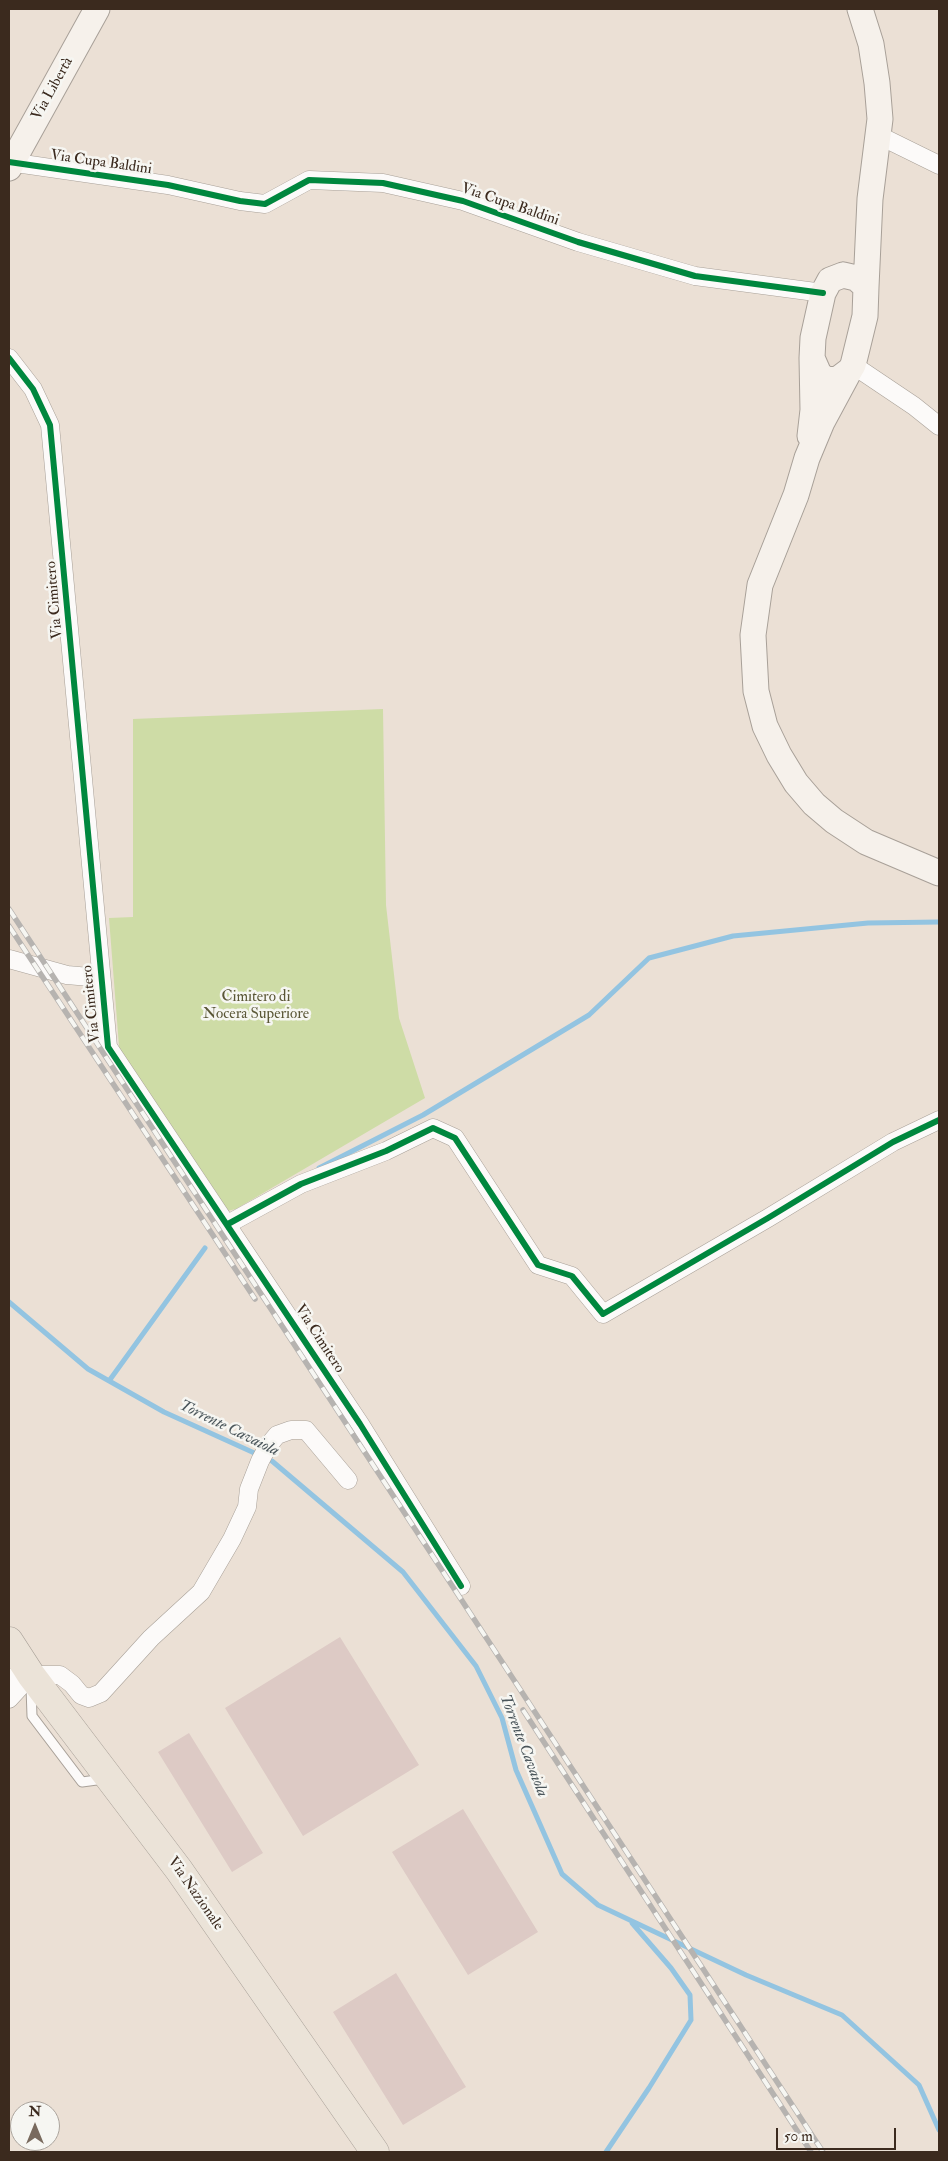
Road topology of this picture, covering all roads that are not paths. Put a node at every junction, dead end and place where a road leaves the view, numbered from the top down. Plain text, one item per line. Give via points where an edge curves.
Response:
1 (98, 9) edge
2 (860, 9) edge
3 (878, 135) junction
4 (10, 164) edge
5 (939, 165) edge
6 (870, 200) junction
7 (827, 287) junction
8 (866, 287) junction
9 (9, 358) edge
10 (812, 358) junction
11 (851, 368) junction
12 (939, 426) edge
13 (807, 458) junction
14 (939, 873) edge
15 (9, 959) edge
16 (101, 978) junction
17 (939, 1120) edge
18 (228, 1224) junction
19 (348, 1480) dead end
20 (461, 1586) dead end
21 (9, 1641) edge
22 (20, 1676) edge
23 (9, 1698) edge
24 (376, 2152) edge

1 - 4 street, Via Libertà
2 - 3 street via 877,83
3 - 5 street
3 - 6 street
4 - 7 street, Via Cupa Baldini via 168,185 265,204 308,180 383,183 462,201 578,242 695,276
6 - 7 street via 849,255
6 - 8 street
7 - 8 street via 843,275 856,278
7 - 10 street via 813,338
8 - 11 street via 865,316
9 - 16 street, Via Cimitero via 33,388 50,425
10 - 11 street via 819,374 827,380 838,379
10 - 13 street via 813,410
11 - 12 street via 914,406
11 - 13 street
13 - 14 street via 796,496 760,585 753,657 756,691 765,726 796,783 834,821 866,842
15 - 16 street, Via Cimitero via 67,975
16 - 18 street, Via Cimitero via 108,1047
17 - 18 street via 892,1142 603,1314 572,1276 538,1264 455,1138 433,1128 386,1151 301,1184
18 - 20 street, Via Cimitero
19 - 22 street via 306,1430 291,1430 277,1435 263,1454 249,1489 247,1507 201,1592 101,1693 89,1698 60,1675
21 - 22 main road, Via Nazionale
22 - 23 street
22 - 24 main road, Via Nazionale via 109,1778 178,1870

